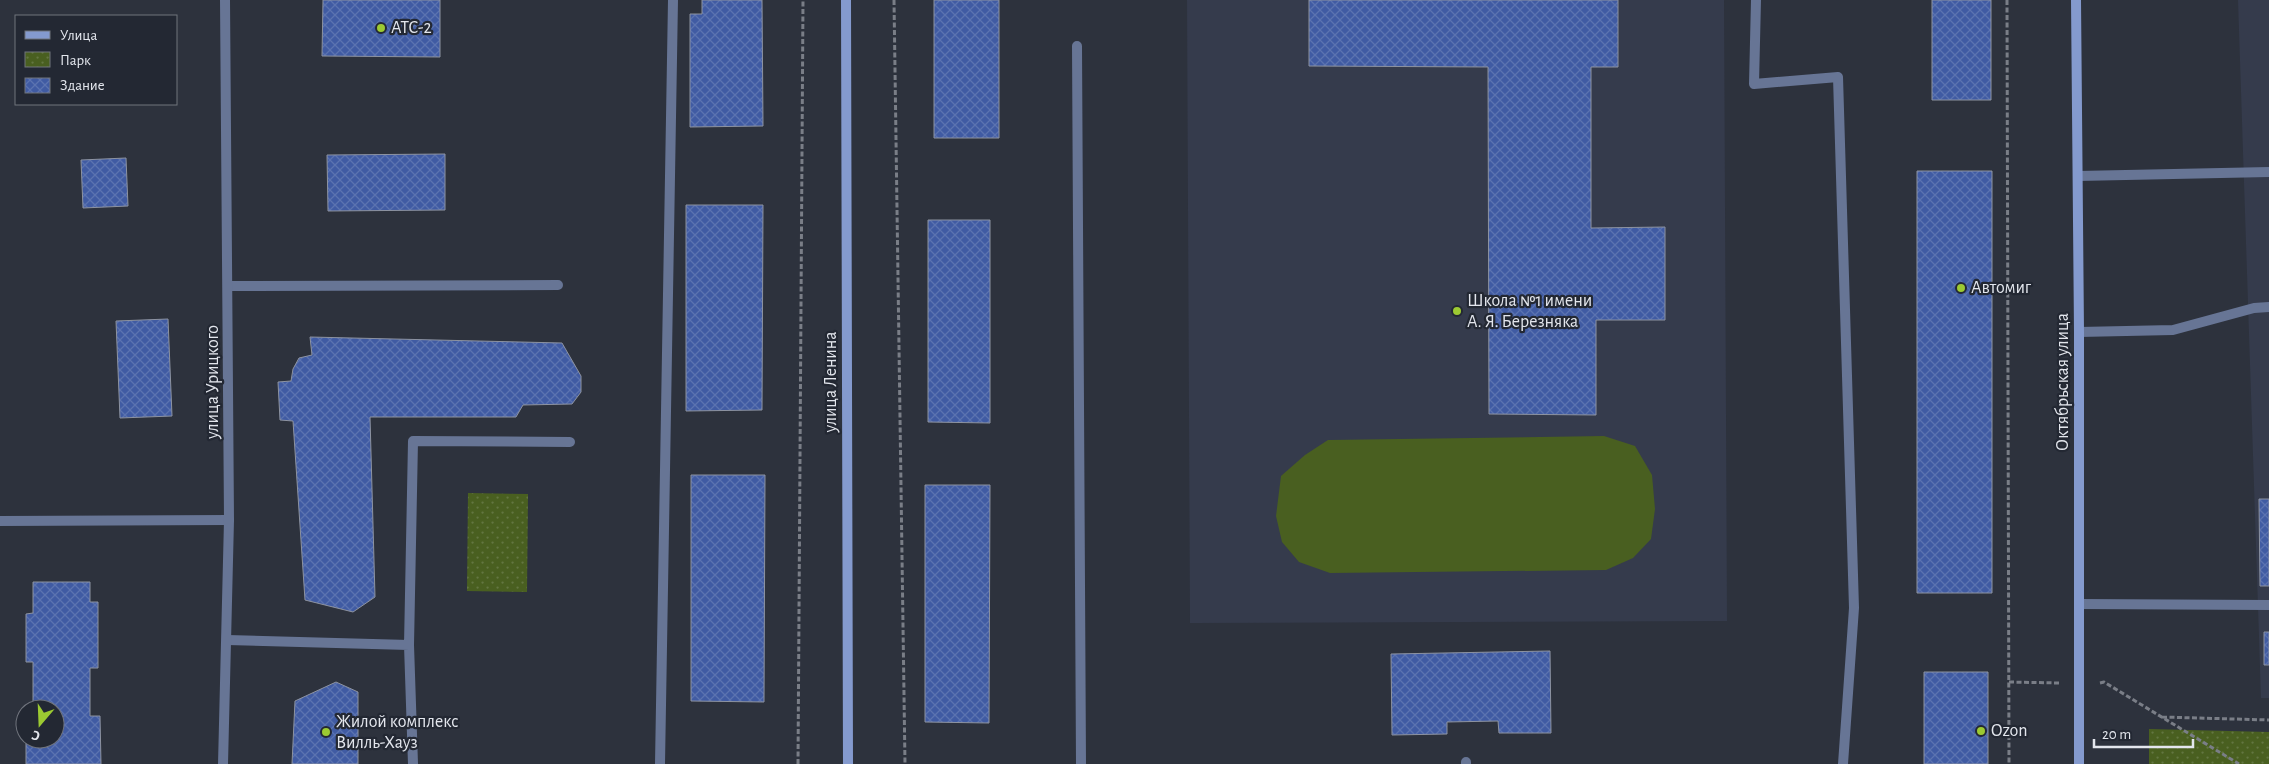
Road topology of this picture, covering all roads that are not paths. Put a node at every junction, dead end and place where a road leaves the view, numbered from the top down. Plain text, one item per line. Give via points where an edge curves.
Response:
1 (224, 0) edge
2 (673, 0) edge
3 (846, 0) edge
4 (1756, 0) edge
5 (2076, 0) edge
6 (1077, 46) dead end
7 (2269, 172) edge
8 (2078, 176) junction
9 (558, 285) dead end
10 (228, 286) junction
11 (2269, 307) edge
12 (2079, 332) junction
13 (570, 442) dead end
14 (229, 520) junction
15 (0, 521) edge
16 (2080, 604) junction
17 (2269, 604) edge
18 (227, 640) junction
19 (409, 645) junction
20 (223, 764) edge
21 (414, 764) edge
22 (660, 764) edge
23 (848, 764) edge
24 (1081, 764) edge
25 (1843, 764) edge
26 (2079, 764) edge

1 - 10 street, улица Урицкого
2 - 22 street
3 - 23 main road, улица Ленина
4 - 25 street via 1754,84 1838,77 1854,608
5 - 8 main road, Октябрьская улица
6 - 24 street
7 - 8 street
8 - 12 main road, Октябрьская улица
9 - 10 street
10 - 14 street, улица Урицкого
11 - 12 street via 2254,308 2173,330
12 - 16 main road, Октябрьская улица
13 - 19 street via 413,441
14 - 15 street
14 - 18 street, улица Урицкого
16 - 17 street
16 - 26 main road, Октябрьская улица
18 - 19 street
18 - 20 street, улица Урицкого
19 - 21 street

